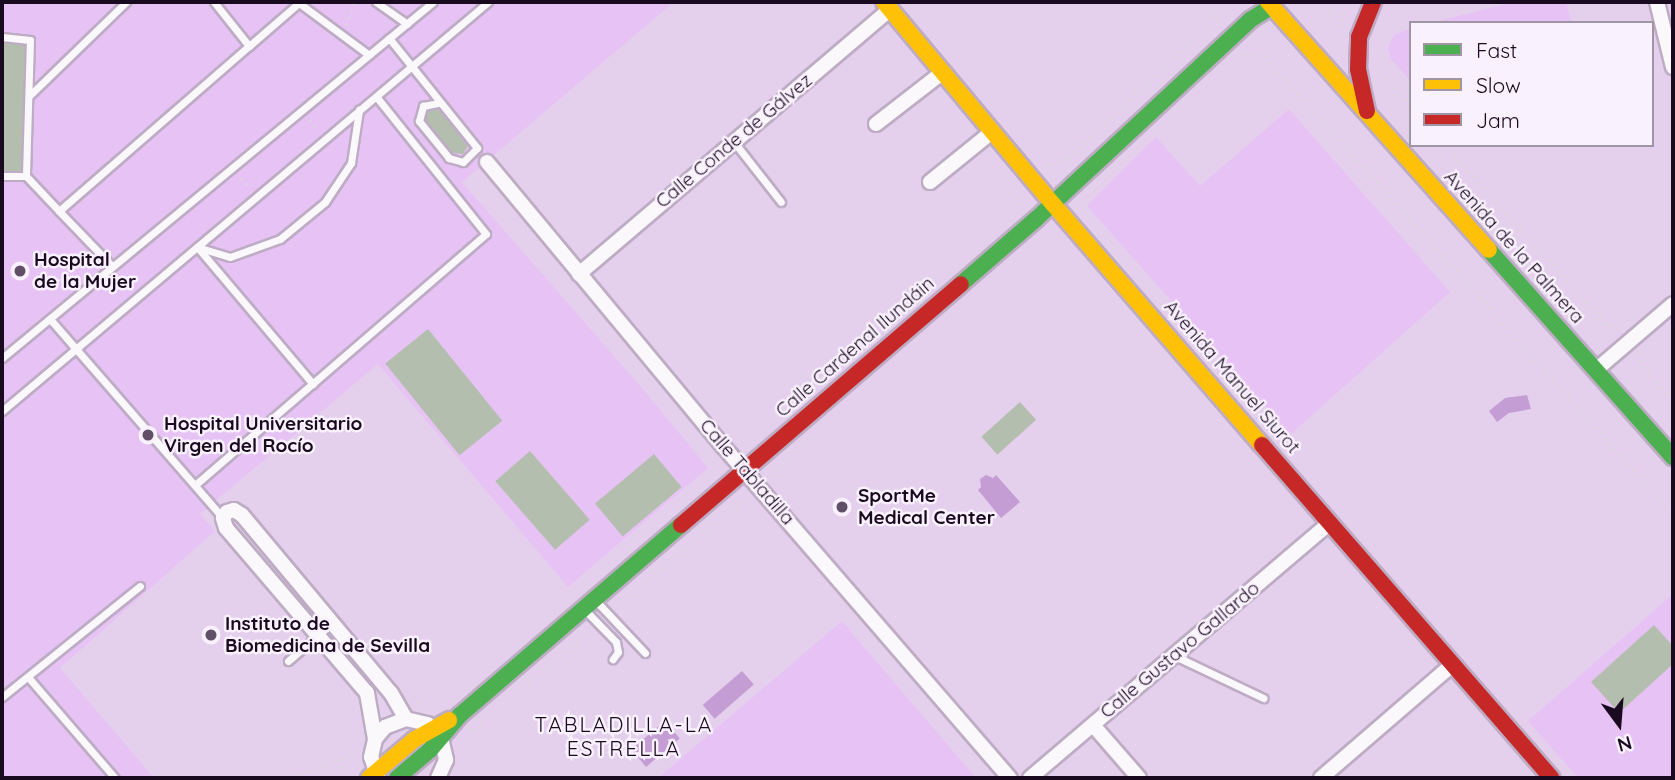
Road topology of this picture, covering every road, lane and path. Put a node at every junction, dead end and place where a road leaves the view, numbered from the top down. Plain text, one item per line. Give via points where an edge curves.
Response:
1 (125, 2) edge
2 (214, 2) edge
3 (299, 2) edge
4 (355, 2) edge
5 (376, 2) edge
6 (433, 2) edge
7 (488, 2) edge
8 (1209, 2) edge
9 (1289, 2) edge
10 (1326, 2) edge
11 (1373, 2) edge
12 (1657, 2) edge
13 (1270, 4) edge
14 (887, 5) edge
15 (1220, 23) dead end
16 (407, 24) junction
17 (1209, 26) dead end
18 (1344, 29) dead end
19 (343, 35) junction
20 (2, 37) edge
21 (389, 38) junction
22 (249, 46) junction
23 (1247, 54) dead end
24 (369, 55) junction
25 (1377, 63) dead end
26 (411, 66) junction
27 (1673, 67) edge
28 (943, 72) junction
29 (30, 95) junction
30 (376, 96) junction
31 (439, 103) junction
32 (1409, 105) edge
33 (359, 110) junction
34 (1368, 114) junction
35 (876, 124) dead end
36 (993, 131) junction
37 (734, 142) junction
38 (1447, 147) edge
39 (477, 148) junction
40 (487, 162) joint
41 (1045, 166) dead end
42 (232, 168) junction
43 (2, 176) edge
44 (26, 177) junction
45 (930, 182) dead end
46 (1012, 192) dead end
47 (257, 196) junction
48 (781, 202) dead end
49 (1053, 204) junction
50 (1024, 206) dead end
51 (59, 211) junction
52 (197, 247) junction
53 (112, 266) junction
54 (579, 274) junction
55 (1673, 304) edge
56 (50, 318) junction
57 (1619, 330) dead end
58 (75, 350) junction
59 (1641, 353) dead end
60 (2, 358) edge
61 (1596, 370) junction
62 (313, 384) junction
63 (1673, 399) edge
64 (2, 411) edge
65 (1673, 457) edge
66 (744, 470) junction
67 (195, 485) junction
68 (751, 492) dead end
69 (1673, 514) edge
70 (223, 518) junction
71 (1330, 523) junction
72 (261, 538) junction
73 (246, 551) junction
74 (140, 586) dead end
75 (623, 601) dead end
76 (589, 603) junction
77 (332, 622) junction
78 (593, 628) dead end
79 (319, 635) junction
80 (645, 653) dead end
81 (1174, 656) junction
82 (612, 659) dead end
83 (288, 661) dead end
84 (1452, 665) junction
85 (28, 677) junction
86 (522, 688) dead end
87 (409, 694) dead end
88 (2, 697) edge
89 (1263, 698) dead end
90 (425, 710) dead end
91 (492, 714) dead end
92 (407, 719) junction
93 (1093, 725) junction
94 (475, 730) dead end
95 (437, 733) junction
96 (375, 739) junction
97 (358, 743) dead end
98 (338, 759) junction
99 (374, 777) edge
100 (442, 777) edge
101 (115, 778) edge
102 (293, 778) edge
103 (349, 778) edge
104 (397, 778) edge
105 (1010, 778) edge
106 (1030, 778) edge
107 (1139, 778) edge
108 (1321, 778) edge
109 (1551, 778) edge

1 - 29 lane
2 - 22 lane
3 - 19 lane
3 - 22 lane
4 - 19 path
5 - 16 lane
6 - 16 lane
7 - 26 lane
8 - 15 path
9 - 13 street
10 - 18 path
11 - 34 main road via 1359,37 1358,69
12 - 27 street
13 - 34 main road, Avenida de la Palmera
13 - 49 main road, Calle Cardenal Ilundáin
14 - 28 main road, Avenida Manuel Siurot
14 - 37 street, Calle Conde de Gálvez
16 - 21 lane
17 - 41 path via 1069,158
19 - 24 lane
20 - 29 lane via 30,40
21 - 24 lane
21 - 26 lane
22 - 51 lane
23 - 69 path via 1265,56
24 - 42 lane
25 - 32 path via 1379,72
26 - 30 lane
26 - 31 lane
28 - 35 street
28 - 36 main road, Avenida Manuel Siurot
29 - 44 lane
30 - 33 lane
30 - 62 lane via 486,234
31 - 39 lane
31 - 39 lane via 419,110 419,121 428,135 449,158 458,161 468,159
33 - 47 lane
33 - 52 lane via 351,163 325,202 280,239 230,257
34 - 61 main road, Avenida de la Palmera
36 - 45 street
36 - 49 main road, Avenida Manuel Siurot
37 - 48 lane
37 - 54 street, Calle Conde de Gálvez
38 - 57 path via 1605,323
39 - 40 lane
40 - 54 street, Calle Tabladilla
42 - 47 path
42 - 53 lane
43 - 44 lane
44 - 51 lane
46 - 50 path
47 - 52 lane
49 - 66 main road, Calle Cardenal Ilundáin
49 - 71 main road, Avenida Manuel Siurot
51 - 53 lane
52 - 58 lane
52 - 62 lane
53 - 56 lane
54 - 66 street, Calle Tabladilla
55 - 61 street
56 - 58 lane
56 - 60 lane
58 - 64 lane
58 - 67 lane
59 - 63 path via 1643,366
61 - 65 main road, Avenida de la Palmera
62 - 67 lane
66 - 76 main road, Calle Cardenal Ilundáin
66 - 105 street, Calle Tabladilla
67 - 70 lane
68 - 75 path
70 - 72 street via 230,510 238,512
70 - 73 street
71 - 81 street, Calle Gustavo Gallardo
71 - 84 main road, Avenida Manuel Siurot
72 - 73 street
72 - 77 street
73 - 79 street
74 - 85 lane
76 - 80 lane
76 - 82 lane via 616,642 618,652
76 - 95 main road, Calle Cardenal Ilundáin
77 - 79 lane
77 - 92 street
78 - 86 path
79 - 83 lane
79 - 96 street via 367,693
81 - 89 lane
81 - 93 street, Calle Gustavo Gallardo
84 - 108 street
84 - 109 main road, Avenida Manuel Siurot
85 - 88 lane
85 - 101 lane
87 - 90 path
91 - 94 path
92 - 95 street via 420,721
92 - 96 street via 385,727
93 - 106 street, Calle Gustavo Gallardo
93 - 107 street
95 - 99 main road, Calle Cardenal Ilundáin
95 - 100 street via 446,752
95 - 104 main road, Calle Cardenal Ilundáin
96 - 99 street via 370,757
97 - 98 path via 356,752
98 - 102 path
98 - 103 path

